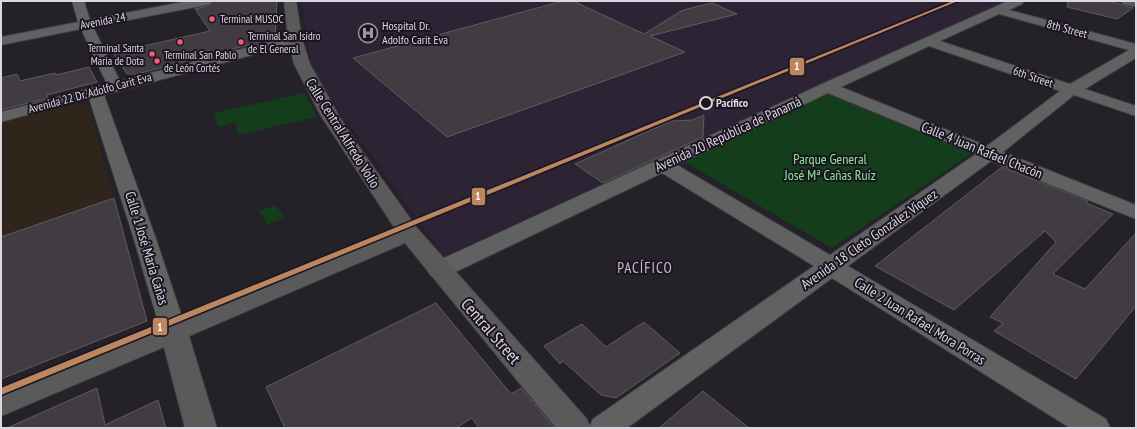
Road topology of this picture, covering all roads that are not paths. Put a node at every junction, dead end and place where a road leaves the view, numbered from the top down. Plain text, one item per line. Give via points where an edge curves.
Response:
1 (78, 1) edge
2 (206, 1) edge
3 (290, 1) edge
4 (1018, 1) edge
5 (1127, 1) edge
6 (1136, 3) edge
7 (997, 10) junction
8 (84, 25) junction
9 (295, 39) junction
10 (1, 41) edge
11 (929, 42) junction
12 (1136, 48) edge
13 (1136, 52) edge
14 (116, 87) junction
15 (828, 87) junction
16 (1071, 90) junction
17 (95, 92) junction
18 (1136, 111) edge
19 (1, 117) edge
20 (989, 153) junction
21 (663, 164) junction
22 (1136, 213) edge
23 (409, 233) junction
24 (831, 266) junction
25 (439, 270) junction
26 (174, 332) junction
27 (1, 403) edge
28 (201, 428) edge
29 (575, 428) edge
30 (604, 428) edge
31 (1095, 428) edge

1 - 8 street
2 - 8 street, Avenida 24
3 - 9 main road, Calle Central Alfredo Volio
4 - 7 street, Avenida 20 República de Panamá
5 - 6 main road
7 - 11 street, Avenida 20 República de Panamá
7 - 12 street, 8th Street
8 - 10 street, Avenida 24
8 - 14 street
9 - 14 street, Avenida 22 Dr. Adolfo Carit Eva
9 - 23 main road, Calle Central Alfredo Volio via 302,64 318,97
11 - 15 street, Avenida 20 República de Panamá
11 - 16 street, 6th Street
13 - 16 street, Avenida 18 Cleto González Víquez
14 - 17 street, Avenida 22 Dr. Adolfo Carit Eva
15 - 20 street, Calle 4 Juan Rafael Chacón
15 - 21 street, Avenida 20 República de Panamá
16 - 18 street, 6th Street
16 - 20 street, Avenida 18 Cleto González Víquez
17 - 19 street, Avenida 22 Dr. Adolfo Carit Eva
17 - 26 street, Calle 1 José María Cañas
20 - 22 street, Calle 4 Juan Rafael Chacón
20 - 24 street, Avenida 18 Cleto González Víquez
21 - 24 street, Calle 2 Juan Rafael Mora Porras
21 - 25 street, Avenida 20 República de Panamá
23 - 25 main road, Central Street
23 - 26 main road
24 - 30 street, Avenida 18 Cleto González Víquez
24 - 31 street, Calle 2 Juan Rafael Mora Porras
25 - 29 main road, Central Street
26 - 27 main road
26 - 28 main road, Calle 1 José María Cañas

